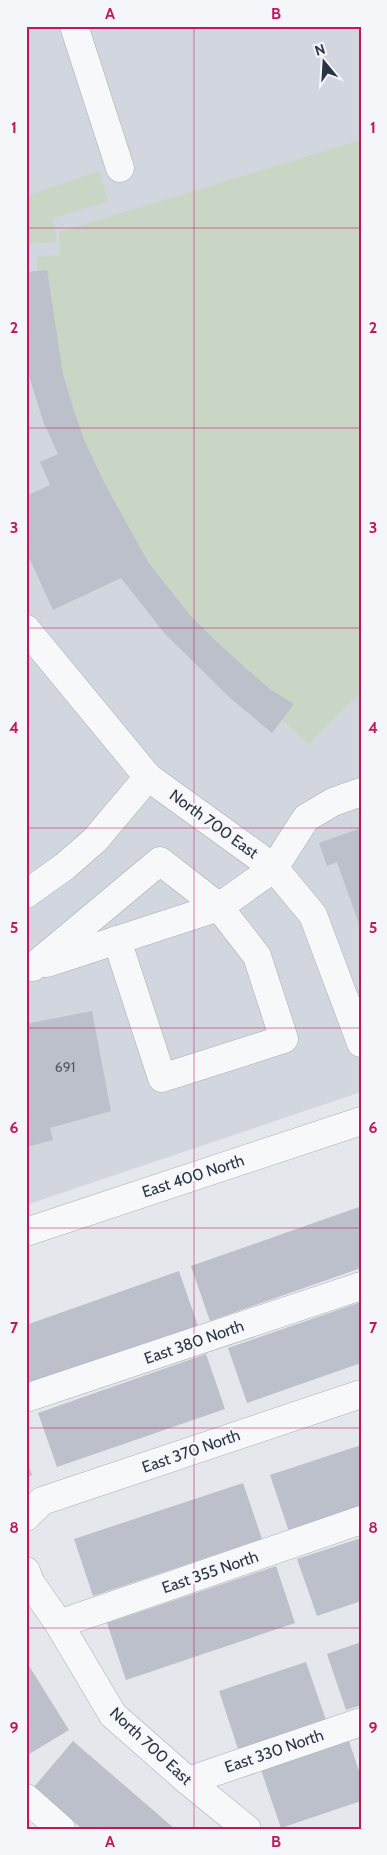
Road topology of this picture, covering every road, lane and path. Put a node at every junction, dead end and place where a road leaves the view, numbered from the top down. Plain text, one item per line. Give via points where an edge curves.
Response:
1 (74, 26) edge
2 (120, 168) dead end
3 (26, 629) edge
4 (148, 776) junction
5 (361, 792) edge
6 (274, 868) junction
7 (26, 894) edge
8 (218, 907) junction
9 (117, 940) junction
10 (29, 968) edge
11 (361, 1043) edge
12 (361, 1121) edge
13 (26, 1232) edge
14 (361, 1286) edge
15 (361, 1394) edge
16 (26, 1398) edge
17 (26, 1517) edge
18 (361, 1520) edge
19 (26, 1571) edge
20 (59, 1624) junction
21 (361, 1722) edge
22 (188, 1781) junction
23 (26, 1798) edge
24 (61, 1829) edge
25 (247, 1829) edge

1 - 2 street
3 - 4 street, North 700 East
4 - 6 street, North 700 East
4 - 7 street via 95,840
5 - 6 street via 333,802 306,818
6 - 8 street
6 - 11 street, North 700 East via 313,916
8 - 9 street
8 - 9 street via 257,956 284,1038 162,1078
8 - 10 street via 160,862
9 - 10 street
12 - 13 street, East 400 North
14 - 16 street, East 380 North
15 - 17 street, East 370 North via 42,1501
18 - 20 street, East 355 North
19 - 20 street, North 700 East
20 - 22 street, North 700 East via 113,1715
21 - 22 street, East 330 North
22 - 25 street, North 700 East
23 - 24 street

